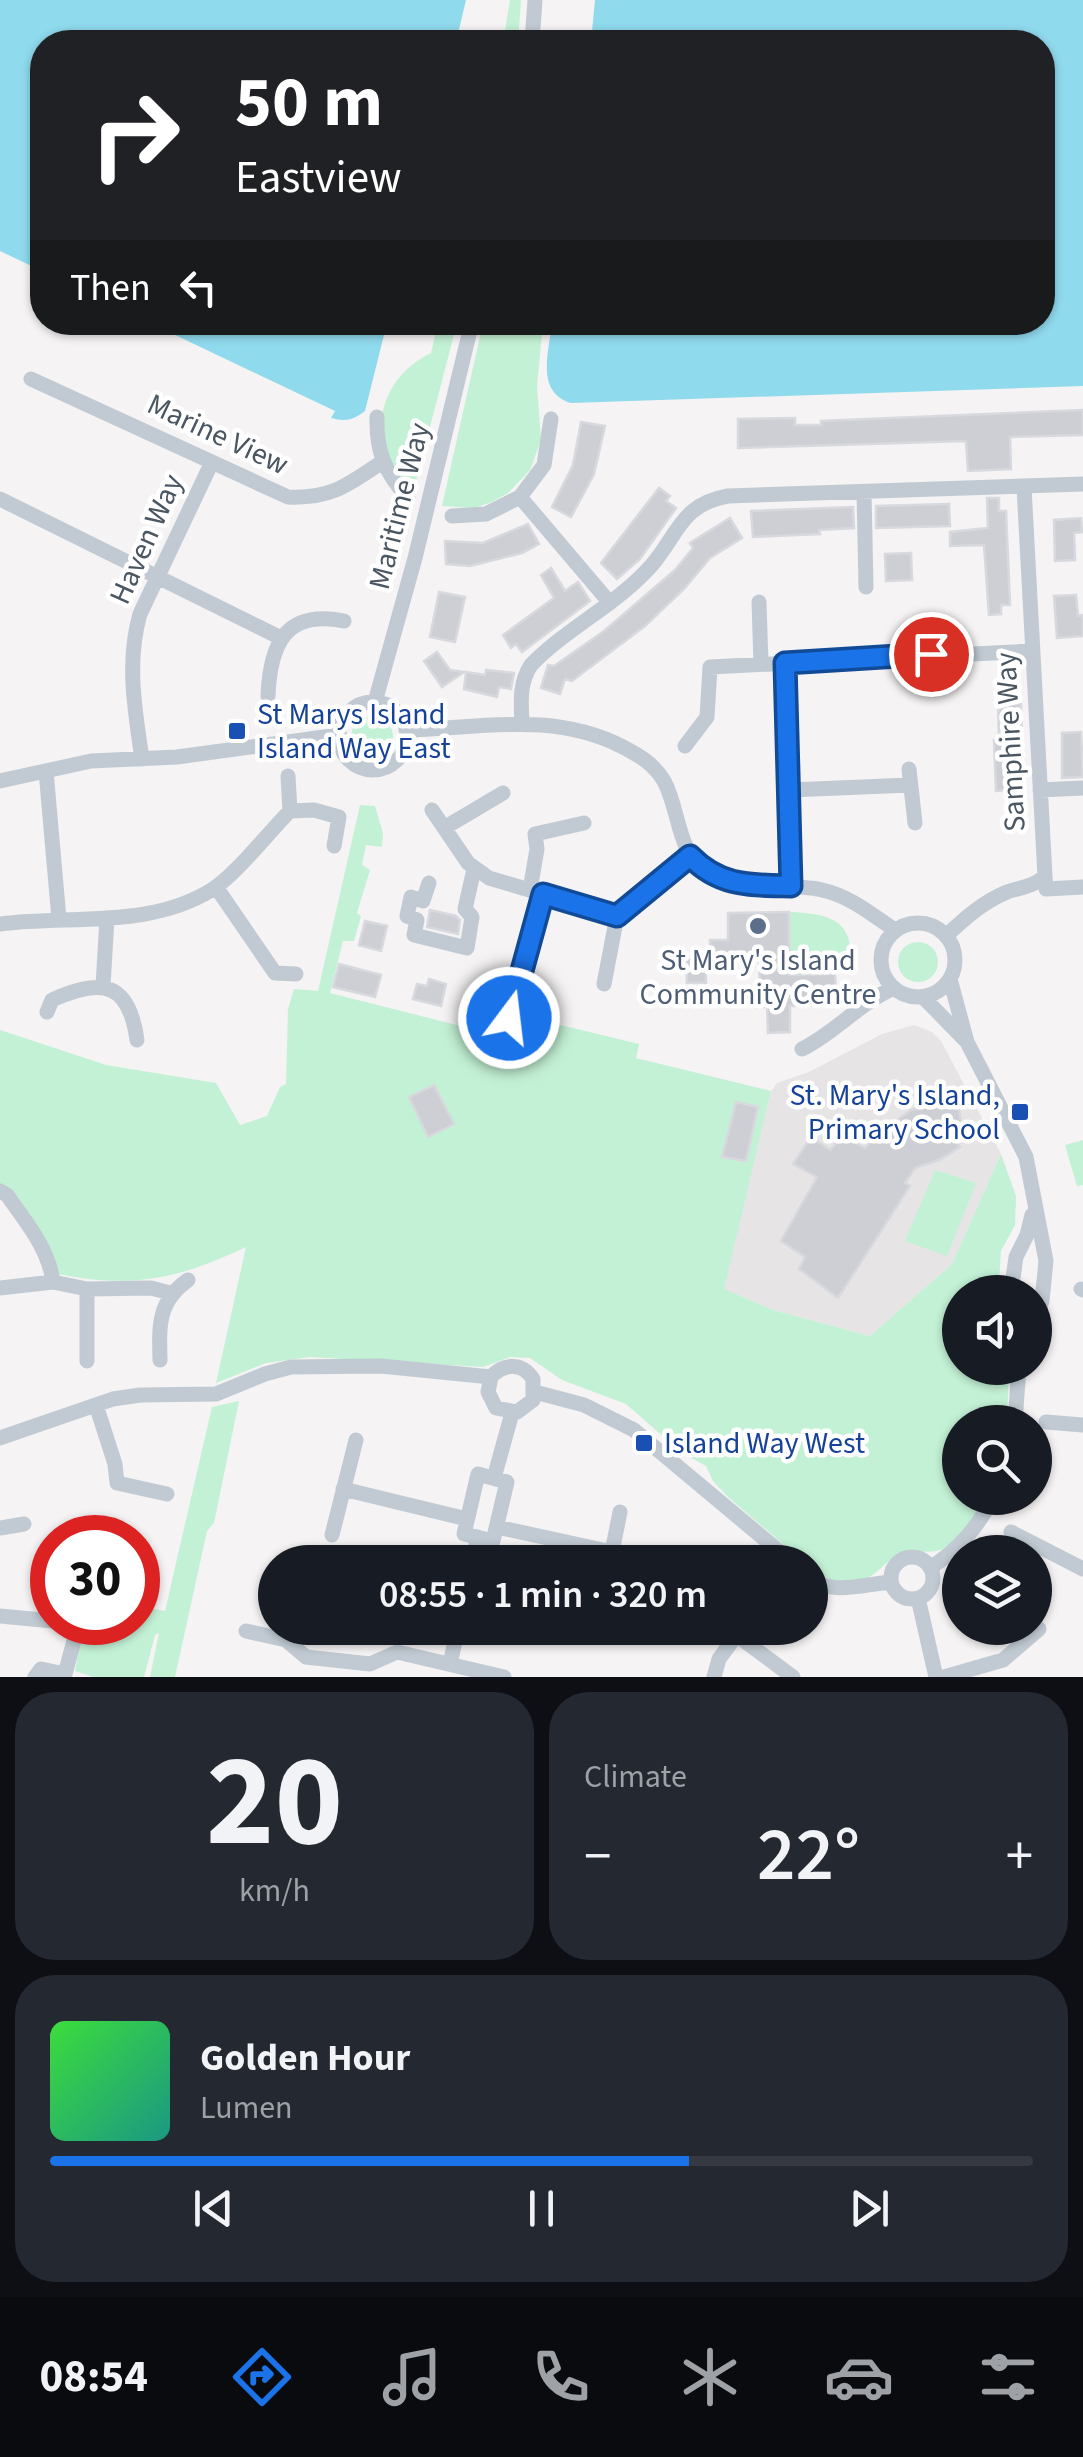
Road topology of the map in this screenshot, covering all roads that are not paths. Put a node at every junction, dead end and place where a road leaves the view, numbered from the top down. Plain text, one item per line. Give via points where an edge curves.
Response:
1 (534, 0) edge
2 (533, 30) edge
3 (469, 335) edge
4 (31, 378) dead end
5 (377, 417) dead end
6 (551, 419) dead end
7 (212, 462) junction
8 (382, 462) junction
9 (1083, 484) edge
10 (1024, 487) junction
11 (864, 493) junction
12 (520, 497) junction
13 (408, 498) dead end
14 (0, 499) edge
15 (452, 516) dead end
16 (158, 576) junction
17 (866, 587) dead end
18 (758, 602) dead end
19 (610, 603) junction
20 (344, 621) dead end
21 (281, 638) junction
22 (1032, 651) junction
23 (785, 663) junction
24 (762, 664) junction
25 (268, 696) dead end
26 (375, 702) junction
27 (522, 723) junction
28 (406, 730) junction
29 (338, 736) junction
30 (685, 746) dead end
31 (142, 759) junction
32 (46, 771) junction
33 (288, 776) dead end
34 (0, 780) edge
35 (1083, 788) edge
36 (790, 790) junction
37 (1040, 790) junction
38 (503, 793) dead end
39 (290, 810) junction
40 (432, 810) dead end
41 (584, 823) dead end
42 (915, 824) dead end
43 (444, 828) junction
44 (334, 846) dead end
45 (690, 856) junction
46 (474, 869) junction
47 (1045, 876) junction
48 (429, 884) dead end
49 (791, 886) junction
50 (216, 887) junction
51 (1083, 887) edge
52 (536, 892) junction
53 (617, 916) junction
54 (107, 918) junction
55 (59, 919) junction
56 (0, 924) edge
57 (895, 930) junction
58 (946, 936) junction
59 (296, 974) dead end
60 (950, 979) junction
61 (604, 984) dead end
62 (103, 986) junction
63 (894, 988) junction
64 (924, 997) junction
65 (47, 1012) dead end
66 (488, 1014) dead end
67 (137, 1040) dead end
68 (967, 1042) junction
69 (802, 1049) dead end
70 (0, 1191) edge
71 (1034, 1201) junction
72 (1013, 1275) edge
73 (1045, 1275) edge
74 (188, 1280) dead end
75 (53, 1282) junction
76 (0, 1288) edge
77 (88, 1289) junction
78 (170, 1293) junction
79 (87, 1360) dead end
80 (160, 1360) dead end
81 (491, 1377) junction
82 (535, 1392) junction
83 (96, 1405) junction
84 (512, 1413) junction
85 (1052, 1422) edge
86 (1083, 1425) edge
87 (0, 1438) edge
88 (356, 1440) dead end
89 (494, 1478) junction
90 (344, 1488) junction
91 (166, 1494) dead end
92 (620, 1512) dead end
93 (984, 1515) edge
94 (467, 1518) junction
95 (24, 1524) dead end
96 (496, 1527) junction
97 (0, 1528) edge
98 (1012, 1532) dead end
99 (332, 1536) dead end
100 (478, 1537) junction
101 (476, 1545) edge
102 (565, 1545) edge
103 (613, 1545) edge
104 (772, 1545) edge
105 (930, 1568) junction
106 (1083, 1569) edge
107 (891, 1582) junction
108 (828, 1586) edge
109 (918, 1598) junction
110 (0, 1616) edge
111 (30, 1619) edge
112 (246, 1631) dead end
113 (76, 1645) edge
114 (454, 1645) edge
115 (727, 1645) edge
116 (754, 1645) edge
117 (1021, 1645) edge
118 (306, 1657) junction
119 (450, 1664) junction
120 (72, 1676) edge
121 (500, 1676) edge
122 (36, 1677) edge
123 (304, 1677) edge
124 (714, 1677) edge
125 (793, 1677) edge
126 (936, 1677) edge
127 (944, 1677) edge

1 - 2 street
3 - 26 street, Maritime Way
4 - 7 street, Marine View
5 - 8 street
6 - 12 street via 544,465
7 - 8 street, Marine View via 288,497 315,498 341,490
7 - 16 street, Haven Way
8 - 13 street
9 - 10 street
10 - 11 street
10 - 22 street, Samphire Way
11 - 17 street
11 - 19 street via 705,501
12 - 15 street via 486,514
12 - 19 street
14 - 16 street
16 - 21 street
16 - 31 street, Haven Way via 140,614 131,658
18 - 24 street
19 - 27 street via 531,665 521,694
20 - 21 street via 308,622
21 - 25 street via 269,664
22 - 23 street
22 - 37 street, Samphire Way
23 - 24 street
23 - 36 street
24 - 30 street via 710,667 707,717
26 - 28 street via 395,711
26 - 29 street via 354,708
27 - 28 street
27 - 45 street via 569,726 646,759 664,781
28 - 29 street via 403,752 375,770 345,757
29 - 31 street
31 - 32 street
32 - 34 street
32 - 55 street
33 - 39 street
35 - 37 street
36 - 42 street via 909,777
36 - 49 street
37 - 47 street, Samphire Way
38 - 43 street
39 - 44 street via 339,817
39 - 50 street
40 - 43 street
41 - 52 street via 535,834
43 - 46 street
45 - 49 street via 737,885
45 - 53 street
46 - 48 street via 466,948 413,943 411,896 423,901
46 - 52 street
47 - 51 street via 1046,889
47 - 58 street via 975,909
49 - 57 street via 854,902
50 - 54 street via 180,906
50 - 59 street via 275,973
52 - 53 street
52 - 66 street via 509,1018
53 - 61 street
54 - 55 street
54 - 62 street
55 - 56 street
57 - 58 street via 916,922
57 - 63 street via 880,959
58 - 60 street via 955,957
60 - 64 street
60 - 68 street
62 - 65 street via 52,1000
62 - 67 street via 127,1004
63 - 64 street
63 - 69 street
64 - 68 street
68 - 71 street via 1024,1152
70 - 75 street via 40,1245
71 - 72 street
71 - 73 street
74 - 78 street
75 - 76 street
75 - 77 street
77 - 78 street
77 - 79 street
78 - 80 street via 159,1327
81 - 82 street via 504,1367 520,1367
81 - 83 street via 318,1365 265,1374 216,1394 140,1395
81 - 84 street via 490,1400
82 - 84 street via 529,1406
82 - 104 street via 584,1405 634,1430
83 - 87 street
83 - 91 street via 117,1482
84 - 89 street
85 - 86 street
88 - 90 street
89 - 94 street via 478,1474
89 - 96 street via 508,1482
90 - 94 street
90 - 99 street
92 - 103 street
93 - 105 street via 958,1550
94 - 100 street via 464,1534
95 - 97 street
96 - 100 street via 493,1541
96 - 102 street
98 - 106 street
100 - 101 street
105 - 107 street via 906,1558 894,1567
105 - 109 street via 931,1586
107 - 108 street
107 - 109 street via 904,1598
109 - 126 street
110 - 111 street
112 - 118 street via 286,1640
113 - 120 street
114 - 119 street
115 - 124 street
116 - 125 street
117 - 127 street via 1003,1660
118 - 119 street via 370,1664 397,1652
118 - 123 street
119 - 121 street
120 - 122 street via 40,1669

